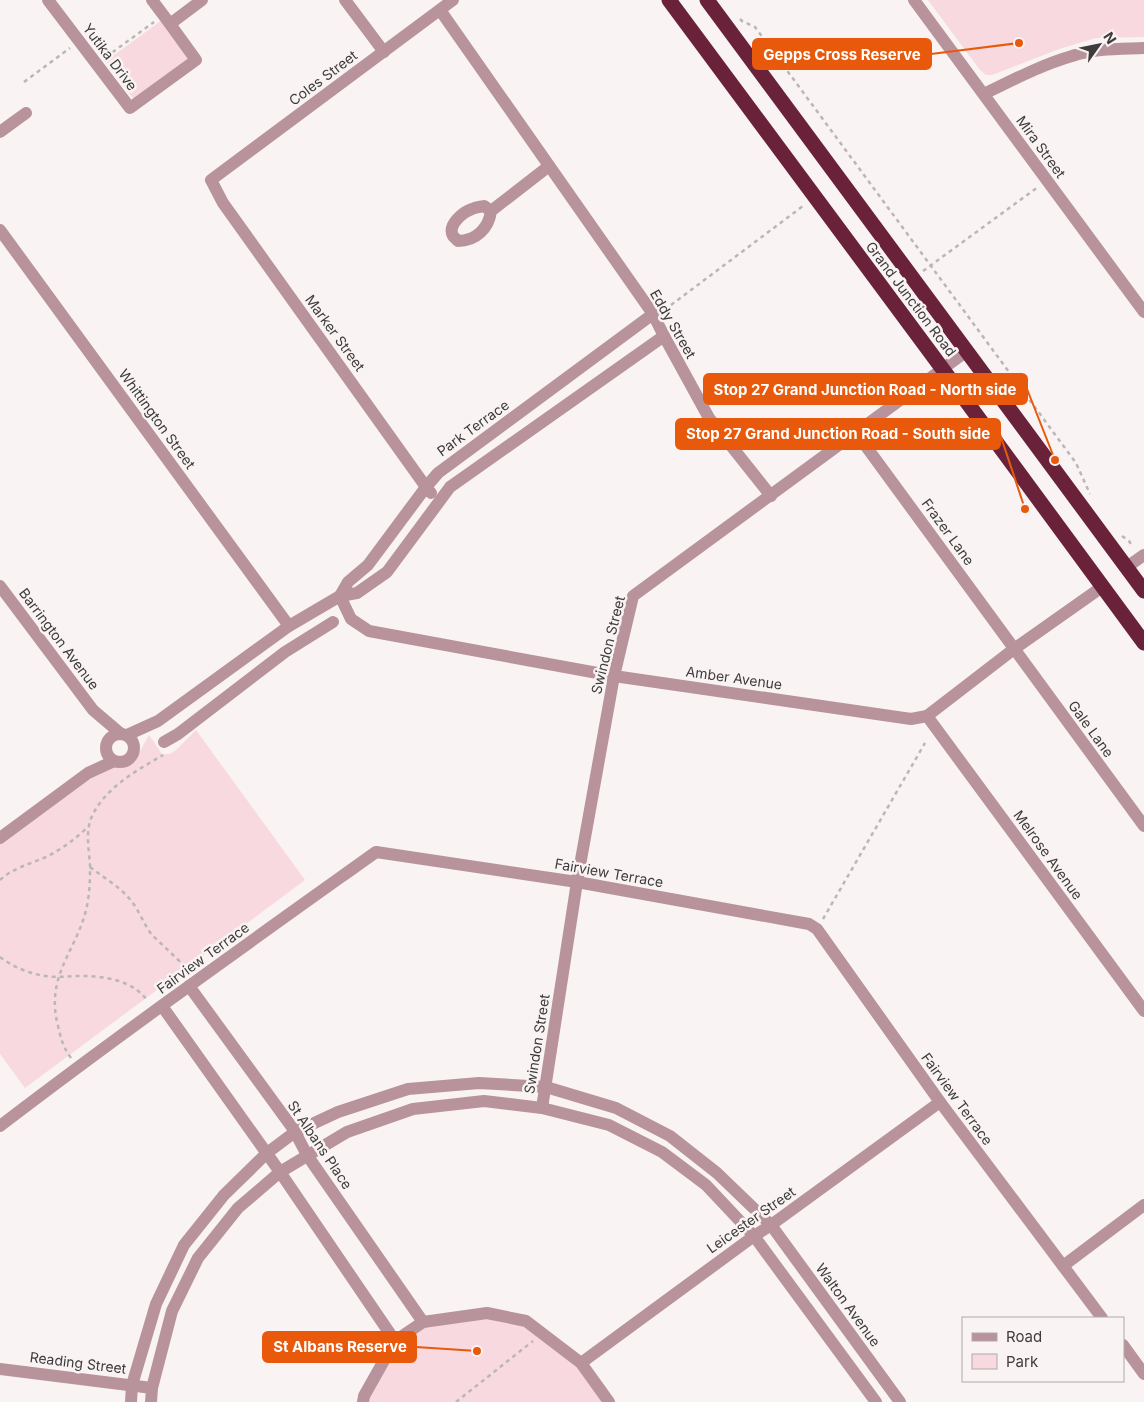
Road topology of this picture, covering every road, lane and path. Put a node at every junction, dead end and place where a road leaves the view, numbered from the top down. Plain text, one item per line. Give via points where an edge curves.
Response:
1 (48, 0) edge
2 (152, 0) edge
3 (202, 0) edge
4 (345, 0) edge
5 (453, 0) edge
6 (669, 0) edge
7 (707, 0) edge
8 (914, 0) edge
9 (440, 10) junction
10 (736, 14) dead end
11 (167, 20) junction
12 (80, 41) junction
13 (1144, 48) edge
14 (384, 52) junction
15 (96, 63) junction
16 (24, 82) dead end
17 (984, 94) junction
18 (26, 113) dead end
19 (0, 132) edge
20 (549, 166) junction
21 (211, 180) joint
22 (1047, 180) junction
23 (803, 206) dead end
24 (491, 211) dead end
25 (0, 230) edge
26 (931, 266) junction
27 (914, 279) junction
28 (671, 305) dead end
29 (1144, 312) edge
30 (653, 314) junction
31 (664, 336) junction
32 (967, 352) junction
33 (943, 370) junction
34 (856, 434) junction
35 (426, 487) junction
36 (771, 496) junction
37 (1093, 499) dead end
38 (439, 500) junction
39 (1122, 536) dead end
40 (1132, 546) dead end
41 (1144, 555) edge
42 (1127, 567) junction
43 (0, 586) edge
44 (1102, 587) junction
45 (1144, 591) edge
46 (340, 596) junction
47 (333, 622) dead end
48 (290, 626) junction
49 (1144, 643) edge
50 (1014, 649) junction
51 (225, 673) junction
52 (614, 676) junction
53 (236, 689) junction
54 (93, 710) junction
55 (927, 716) junction
56 (127, 738) junction
57 (164, 742) joint
58 (926, 743) dead end
59 (109, 752) junction
60 (89, 826) junction
61 (1144, 826) edge
62 (0, 838) edge
63 (90, 867) junction
64 (0, 880) edge
65 (577, 882) junction
66 (816, 929) junction
67 (0, 957) edge
68 (58, 977) junction
69 (194, 982) junction
70 (158, 1008) junction
71 (1144, 1011) edge
72 (78, 1067) junction
73 (546, 1087) junction
74 (940, 1102) junction
75 (542, 1108) junction
76 (0, 1126) edge
77 (295, 1132) junction
78 (266, 1153) junction
79 (307, 1155) junction
80 (280, 1172) junction
81 (1144, 1205) edge
82 (772, 1225) junction
83 (754, 1236) junction
84 (1063, 1266) junction
85 (1101, 1317) edge
86 (423, 1322) junction
87 (542, 1334) junction
88 (395, 1341) junction
89 (1124, 1347) edge
90 (580, 1363) junction
91 (0, 1368) edge
92 (1144, 1374) edge
93 (132, 1385) junction
94 (152, 1388) junction
95 (131, 1402) edge
96 (151, 1402) edge
97 (363, 1402) edge
98 (456, 1402) edge
99 (609, 1402) edge
100 (876, 1402) edge
101 (900, 1402) edge

1 - 12 street, Yutika Drive
2 - 11 street
3 - 11 street
4 - 14 street
5 - 9 street, Coles Street
6 - 33 highway, Grand Junction Road
7 - 27 highway, Grand Junction Road
8 - 17 street, Mira Street
9 - 14 street, Coles Street
9 - 20 street, Eddy Street
10 - 26 path via 755,27
11 - 15 path
11 - 15 street, Yutika Drive via 196,60 130,108
12 - 15 street, Yutika Drive
12 - 16 path
13 - 17 street via 1098,50 1073,55
14 - 21 street, Coles Street
17 - 22 street, Mira Street
18 - 19 street
20 - 24 street
20 - 30 street, Eddy Street
21 - 35 street, Marker Street via 223,203
22 - 26 path
22 - 29 street, Mira Street
23 - 28 path
25 - 48 street, Whittington Street
26 - 27 path
26 - 37 path via 1076,463
27 - 32 highway, Grand Junction Road
30 - 31 street, Eddy Street
30 - 35 street, Park Terrace via 438,472
31 - 36 street, Eddy Street via 709,418
31 - 38 street, Park Terrace via 450,487
32 - 33 street, Swindon Street
32 - 42 highway, Grand Junction Road
33 - 34 street, Swindon Street
33 - 44 highway, Grand Junction Road
34 - 36 street, Swindon Street
34 - 50 street, Frazer Lane
35 - 38 street, Marker Street
35 - 46 street, Park Terrace via 368,565 348,582
36 - 52 street, Swindon Street via 632,596
38 - 46 street, Park Terrace via 387,572 357,592
39 - 40 path
41 - 42 street
42 - 45 highway, Grand Junction Road
43 - 54 street, Barrington Avenue
44 - 49 highway, Grand Junction Road
44 - 50 street
46 - 48 street, Park Terrace
46 - 52 street, Amber Avenue via 351,618 369,631
47 - 53 street via 285,652
48 - 51 street, Park Terrace
50 - 55 street
50 - 61 street, Gale Lane
51 - 53 street
51 - 56 street, Park Terrace
52 - 55 street, Amber Avenue via 911,719
52 - 65 street, Swindon Street
53 - 57 street
54 - 56 street, Barrington Avenue
54 - 59 street, Barrington Avenue
55 - 71 street, Melrose Avenue
56 - 59 street via 110,737
56 - 59 street via 134,751 128,759 124,761
57 - 60 path via 170,751 106,795
58 - 66 path
59 - 62 street via 88,774
60 - 63 path
60 - 64 path via 62,848 16,868
63 - 68 path via 82,924
63 - 69 path via 125,893 147,929
65 - 66 street, Fairview Terrace via 809,924
65 - 69 street, Fairview Terrace via 376,852
65 - 73 street, Swindon Street
66 - 74 street, Fairview Terrace
67 - 68 path via 19,968
68 - 70 path via 94,977 124,983
68 - 72 path via 55,998 58,1024 64,1048
69 - 70 street, Fairview Terrace
69 - 77 street, St Albans Place
70 - 72 street, Fairview Terrace
70 - 78 street
72 - 76 street, Fairview Terrace
73 - 75 street, Swindon Street
73 - 77 street, Walton Avenue via 479,1082 408,1089 338,1112
73 - 82 street, Walton Avenue via 616,1108 670,1136 717,1173
74 - 82 street, Leicester Street
74 - 84 street, Fairview Terrace
75 - 79 street via 484,1101 413,1109 347,1132
75 - 83 street via 609,1125 662,1152 706,1185
77 - 78 street, Walton Avenue
77 - 79 street, St Albans Place
78 - 80 street
78 - 93 street, Walton Avenue via 224,1195 184,1245 156,1304
79 - 80 street
79 - 86 street, St Albans Place
80 - 88 street
80 - 94 street via 238,1208 198,1258 172,1311
81 - 84 street
82 - 83 street, Leicester Street
82 - 101 street, Walton Avenue
83 - 90 street, Leicester Street
83 - 100 street
84 - 85 street, Fairview Terrace
86 - 87 street via 487,1313 526,1321
86 - 88 street
87 - 90 street
87 - 98 path
88 - 97 street
89 - 92 street
90 - 99 street
91 - 93 street, Reading Street
93 - 94 street, Reading Street
93 - 95 street, Walton Avenue
94 - 96 street

